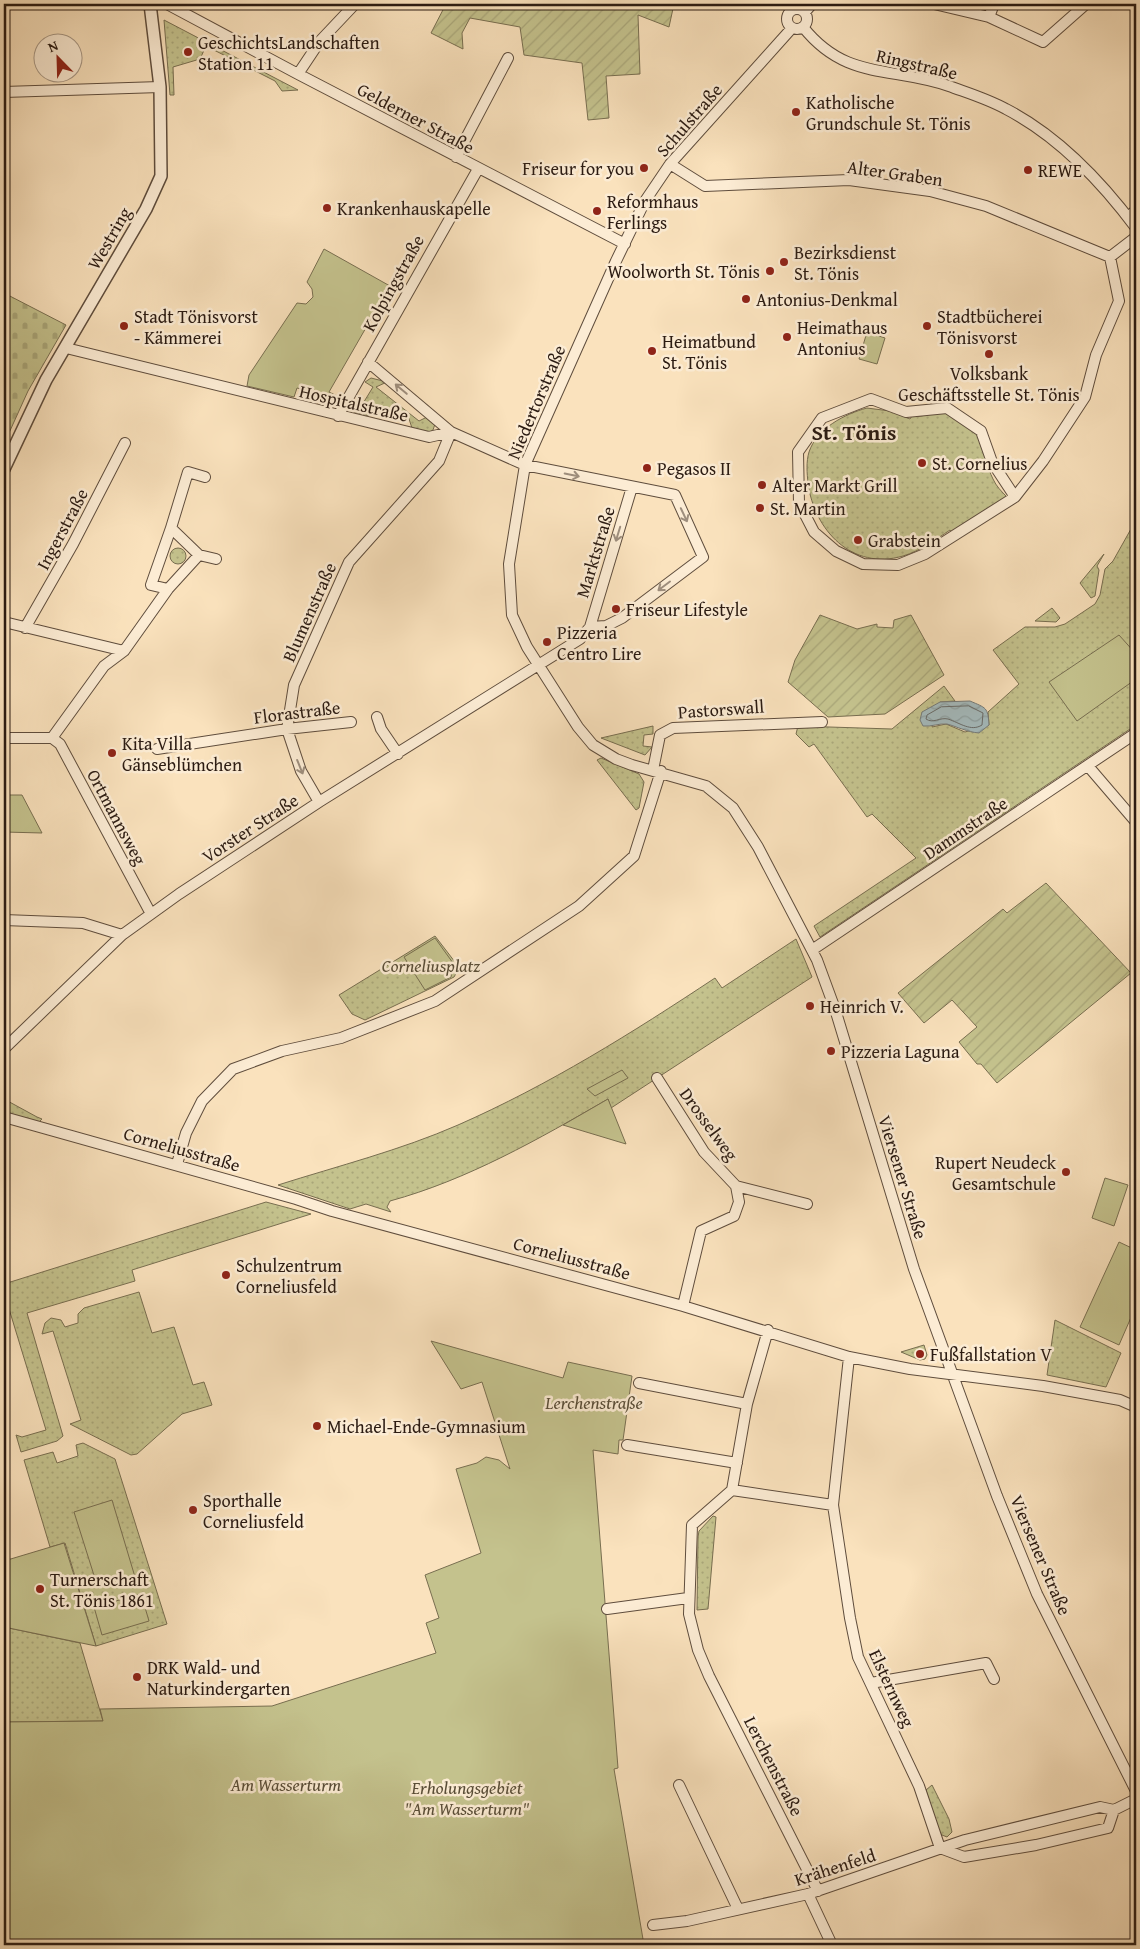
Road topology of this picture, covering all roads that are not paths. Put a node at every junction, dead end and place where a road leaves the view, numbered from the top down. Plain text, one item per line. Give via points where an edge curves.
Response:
1 (150, 4) edge
2 (167, 4) edge
3 (355, 4) edge
4 (934, 4) edge
5 (994, 4) edge
6 (1086, 4) edge
7 (803, 7) edge
8 (988, 17) junction
9 (797, 28) junction
10 (508, 58) dead end
11 (298, 74) junction
12 (160, 87) junction
13 (4, 92) edge
14 (456, 157) junction
15 (670, 164) junction
16 (478, 169) junction
17 (1132, 214) edge
18 (1136, 228) edge
19 (1136, 237) edge
20 (625, 244) junction
21 (1110, 257) junction
22 (66, 348) junction
23 (368, 362) junction
24 (338, 416) junction
25 (451, 432) junction
26 (125, 443) dead end
27 (525, 465) junction
28 (4, 469) edge
29 (206, 477) dead end
30 (632, 487) junction
31 (1015, 497) junction
32 (171, 528) junction
33 (199, 555) junction
34 (216, 559) dead end
35 (168, 589) junction
36 (4, 622) edge
37 (590, 627) junction
38 (25, 628) junction
39 (124, 651) junction
40 (538, 664) junction
41 (377, 717) dead end
42 (351, 722) dead end
43 (822, 722) dead end
44 (287, 729) junction
45 (1136, 733) edge
46 (4, 738) edge
47 (52, 738) junction
48 (157, 749) dead end
49 (398, 754) junction
50 (1088, 766) junction
51 (657, 771) junction
52 (319, 802) junction
53 (1136, 822) edge
54 (151, 914) junction
55 (4, 920) edge
56 (122, 935) junction
57 (812, 950) junction
58 (4, 1049) edge
59 (657, 1078) dead end
60 (4, 1116) edge
61 (176, 1164) junction
62 (736, 1186) junction
63 (807, 1204) dead end
64 (684, 1306) junction
65 (768, 1330) junction
66 (849, 1357) junction
67 (954, 1375) junction
68 (639, 1383) dead end
69 (747, 1404) junction
70 (1136, 1407) edge
71 (628, 1445) dead end
72 (737, 1463) junction
73 (732, 1490) junction
74 (833, 1504) junction
75 (688, 1598) junction
76 (607, 1608) dead end
77 (994, 1679) dead end
78 (871, 1683) junction
79 (679, 1785) dead end
80 (1136, 1791) edge
81 (1136, 1799) edge
82 (1114, 1810) junction
83 (940, 1848) junction
84 (818, 1891) junction
85 (808, 1894) junction
86 (738, 1909) junction
87 (653, 1925) dead end
88 (832, 1945) edge

1 - 12 street, Westring
2 - 11 street, Gelderner Straße
3 - 11 street via 320,41
4 - 8 street
5 - 8 street
6 - 8 street via 1043,42
7 - 9 street via 808,18
7 - 9 street via 791,10 788,16 788,23
9 - 15 street, Schulstraße
9 - 17 street, Ringstraße via 826,52 854,66 918,77 1006,109 1048,136
10 - 14 street
11 - 14 street, Gelderner Straße
12 - 13 street
12 - 22 street, Westring via 161,176 146,209
14 - 16 street, Gelderner Straße
15 - 20 street, Schulstraße via 645,202
15 - 21 street, Alter Graben via 705,186 849,180 930,191 986,206
16 - 20 street, Gelderner Straße
16 - 23 street, Kolpingstraße
17 - 18 street, Ringstraße
19 - 21 street
20 - 27 street, Niedertorstraße
21 - 31 street via 1119,301 1096,355 1085,396 1043,461
22 - 24 street, Hospitalstraße
22 - 28 street, Westring via 37,397
23 - 24 street, Kolpingstraße
25 -> 23 street
24 - 25 street, Hospitalstraße via 429,437
25 - 27 street
25 - 44 street, Blumenstraße via 439,461 349,562 294,685
26 - 38 street, Ingerstraße
27 -> 30 street
27 - 40 street, Niedertorstraße via 509,564 512,615
29 - 32 street via 188,472
30 -> 37 street, Marktstraße
30 -> 37 street via 675,495 703,557 622,618 606,626
31 - 31 street via 992,462 981,431 947,408 906,412 871,399 822,418 798,452 799,503 814,532 836,551 863,564 898,565 924,554
32 - 33 street
32 - 35 street via 151,585
33 - 34 street
33 - 35 street
35 - 39 street
36 - 38 street
37 - 40 street, Vorster Straße via 580,639
38 - 39 street
39 - 47 street via 104,666
40 - 49 street, Vorster Straße
40 - 51 street, Viersener Straße via 594,745 616,759
41 - 49 street
42 - 44 street, Florastraße
43 - 51 street, Pastorswall via 673,728 660,736
44 - 48 street, Florastraße
44 -> 52 street, Blumenstraße via 301,771
45 - 50 street, Dammstraße
46 - 47 street
47 - 54 street, Ortmannsweg via 60,744
49 - 52 street, Vorster Straße
50 - 53 street
50 - 57 street, Dammstraße
51 - 57 street, Viersener Straße via 706,786 733,808 758,847
51 - 61 street via 634,856 579,906 435,1001 341,1038 282,1051 234,1069 202,1102 186,1133
52 - 54 street, Vorster Straße
54 - 56 street, Vorster Straße
55 - 56 street via 83,923
56 - 58 street, Vorster Straße
57 - 67 street, Viersener Straße via 835,1009 914,1269
59 - 62 street, Drosselweg via 704,1152
60 - 61 street, Corneliusstraße
61 - 64 street, Corneliusstraße via 332,1211
62 - 63 street, Drosselweg
62 - 64 street, Drosselweg via 739,1202 734,1216 701,1231
64 - 65 street, Corneliusstraße
65 - 66 street, Corneliusstraße
65 - 69 street
66 - 67 street, Corneliusstraße
66 - 74 street, Elsternweg
67 - 70 street, Corneliusstraße via 1043,1386 1120,1400
67 - 80 street, Viersener Straße via 997,1496 1037,1594
68 - 69 street
69 - 72 street
71 - 72 street
72 - 73 street
73 - 74 street
73 - 75 street, Lerchenstraße via 692,1525
74 - 78 street, Elsternweg via 858,1657
75 - 76 street
75 - 84 street, Lerchenstraße via 698,1650 709,1676
77 - 78 street via 986,1663
78 - 83 street, Elsternweg via 919,1786
79 - 86 street
81 - 82 street, Krähenfeld
82 - 83 street, Krähenfeld via 1100,1807
82 - 83 street via 1108,1828 1036,1845 964,1857
83 - 84 street, Krähenfeld
84 - 85 street, Krähenfeld
85 - 86 street, Krähenfeld
85 - 88 street
86 - 87 street, Krähenfeld

